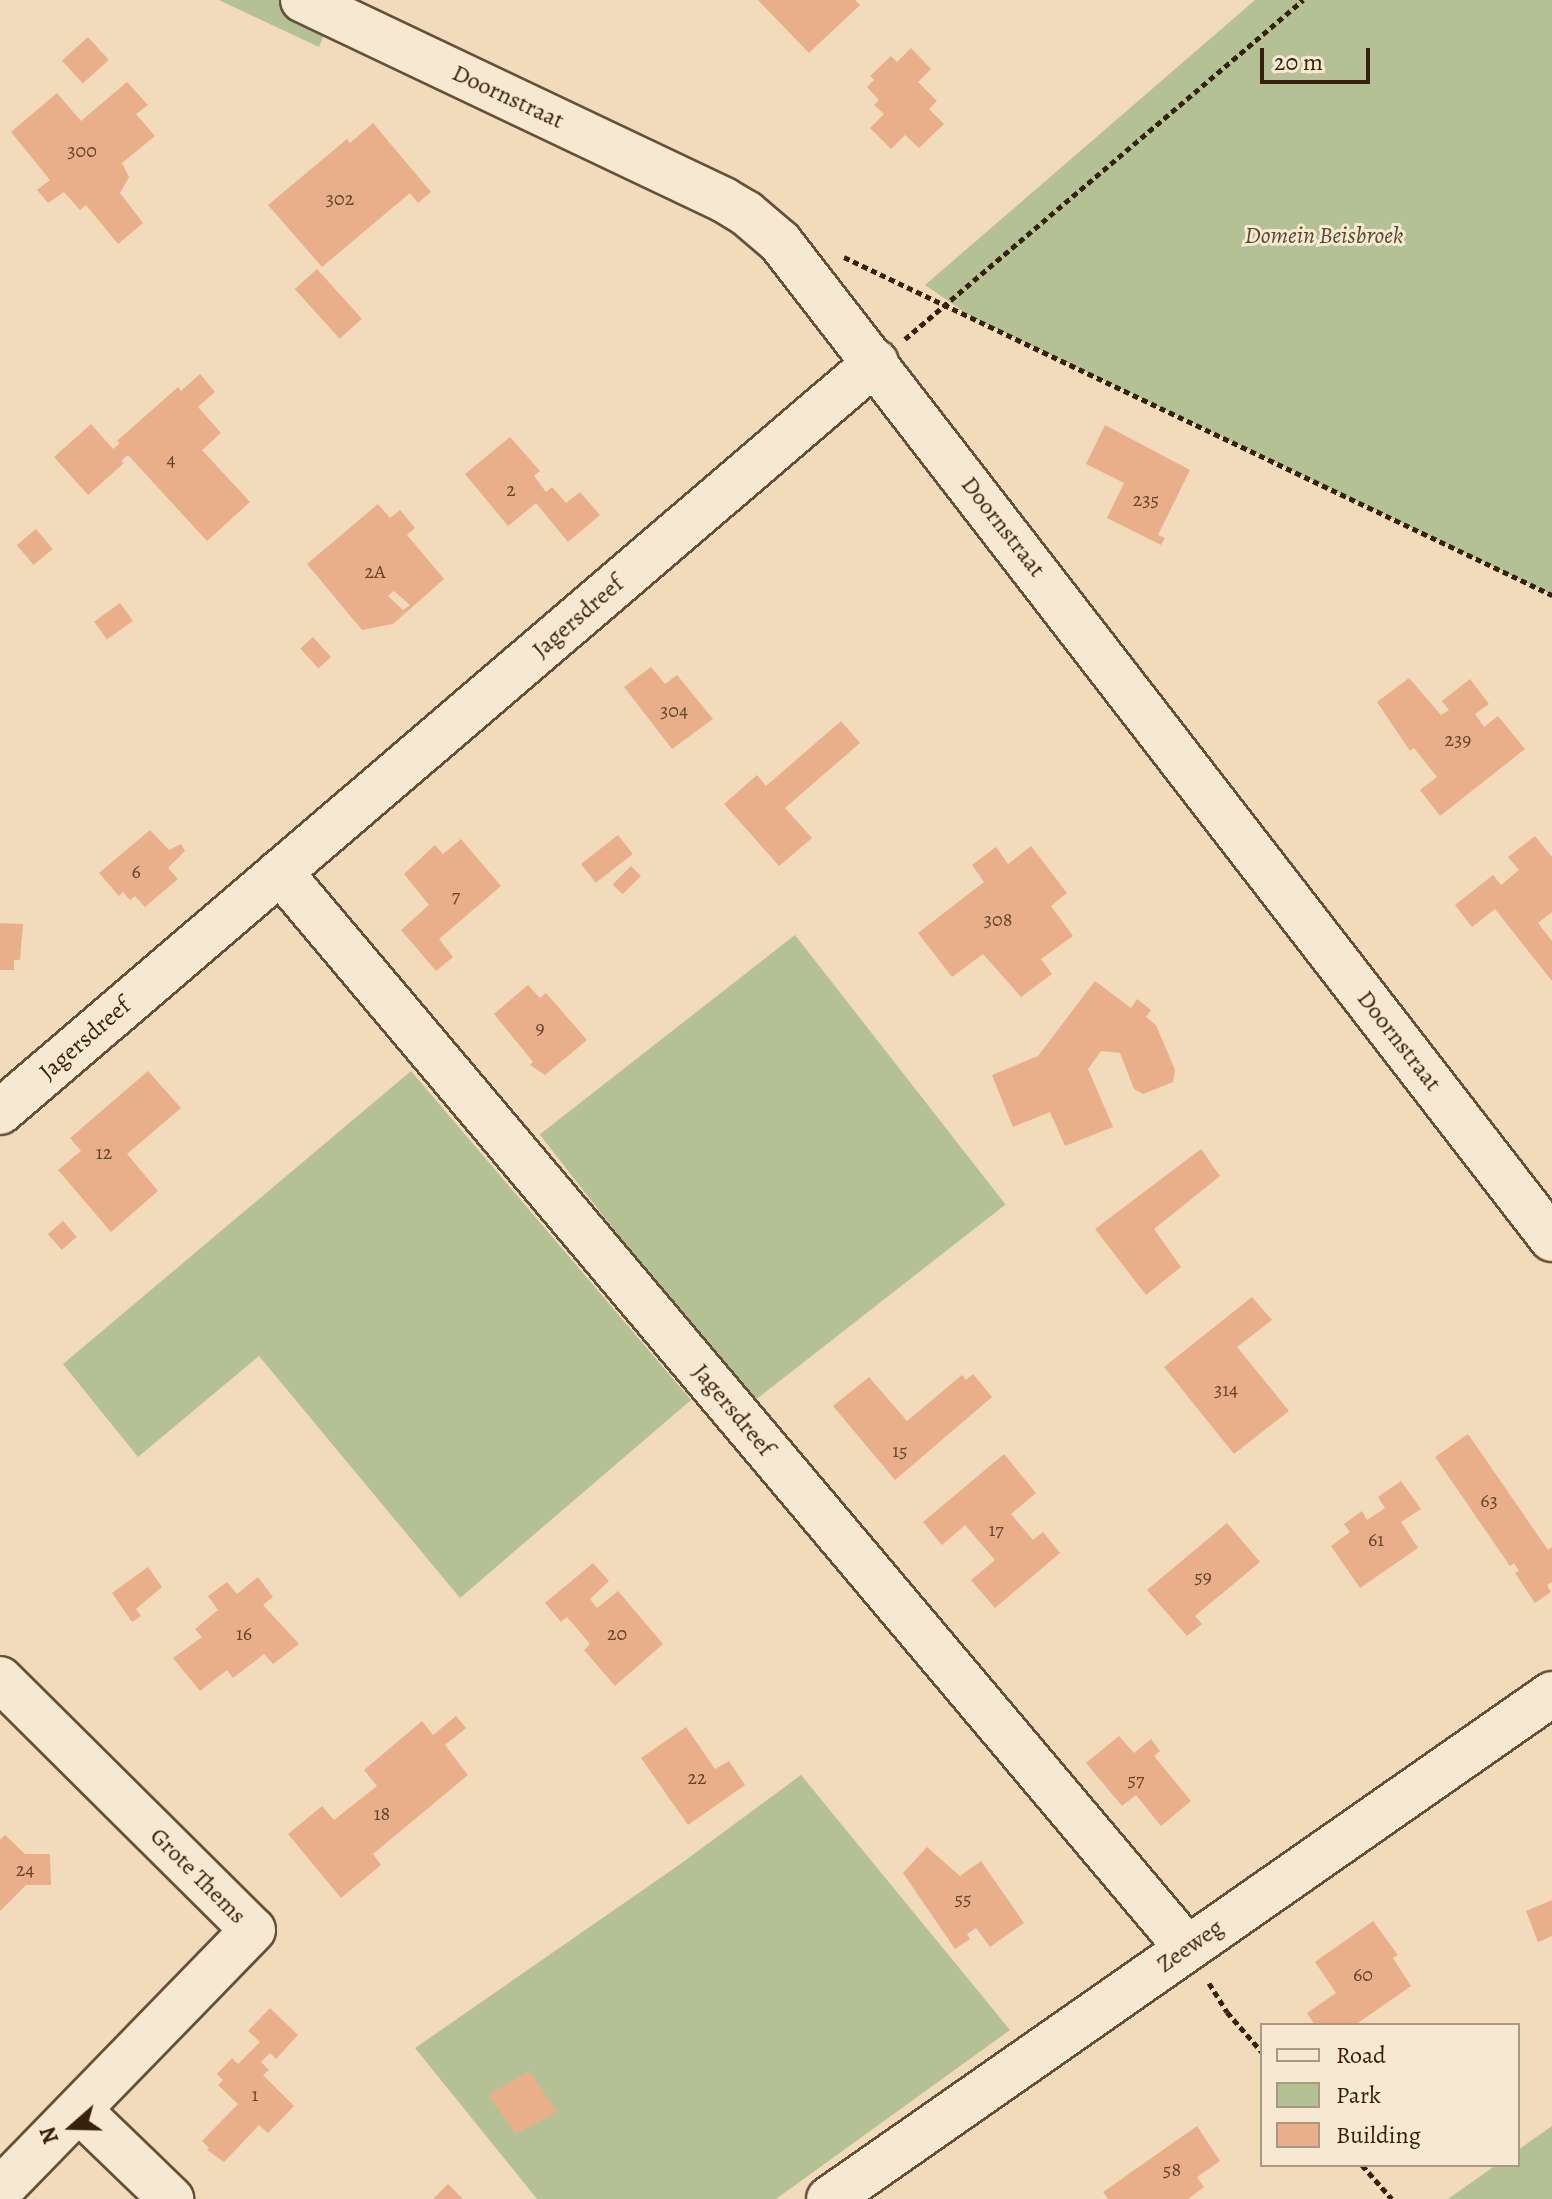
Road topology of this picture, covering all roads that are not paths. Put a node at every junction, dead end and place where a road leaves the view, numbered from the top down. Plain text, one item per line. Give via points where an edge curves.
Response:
1 (303, 0) edge
2 (876, 362) junction
3 (280, 872) junction
4 (0, 1112) edge
5 (1552, 1239) edge
6 (0, 1679) edge
7 (1552, 1694) edge
8 (1187, 1948) junction
9 (80, 2111) junction
10 (0, 2190) edge
11 (171, 2199) edge
12 (829, 2199) edge

1 - 2 street, Doornstraat via 746,213 787,249
2 - 3 street, Jagersdreef
2 - 5 street, Doornstraat
3 - 4 street, Jagersdreef
3 - 8 street, Jagersdreef
6 - 9 street, Grote Thems via 253,1930
7 - 8 street, Zeeweg
8 - 12 street, Zeeweg
9 - 10 street, Grote Thems
9 - 11 street

